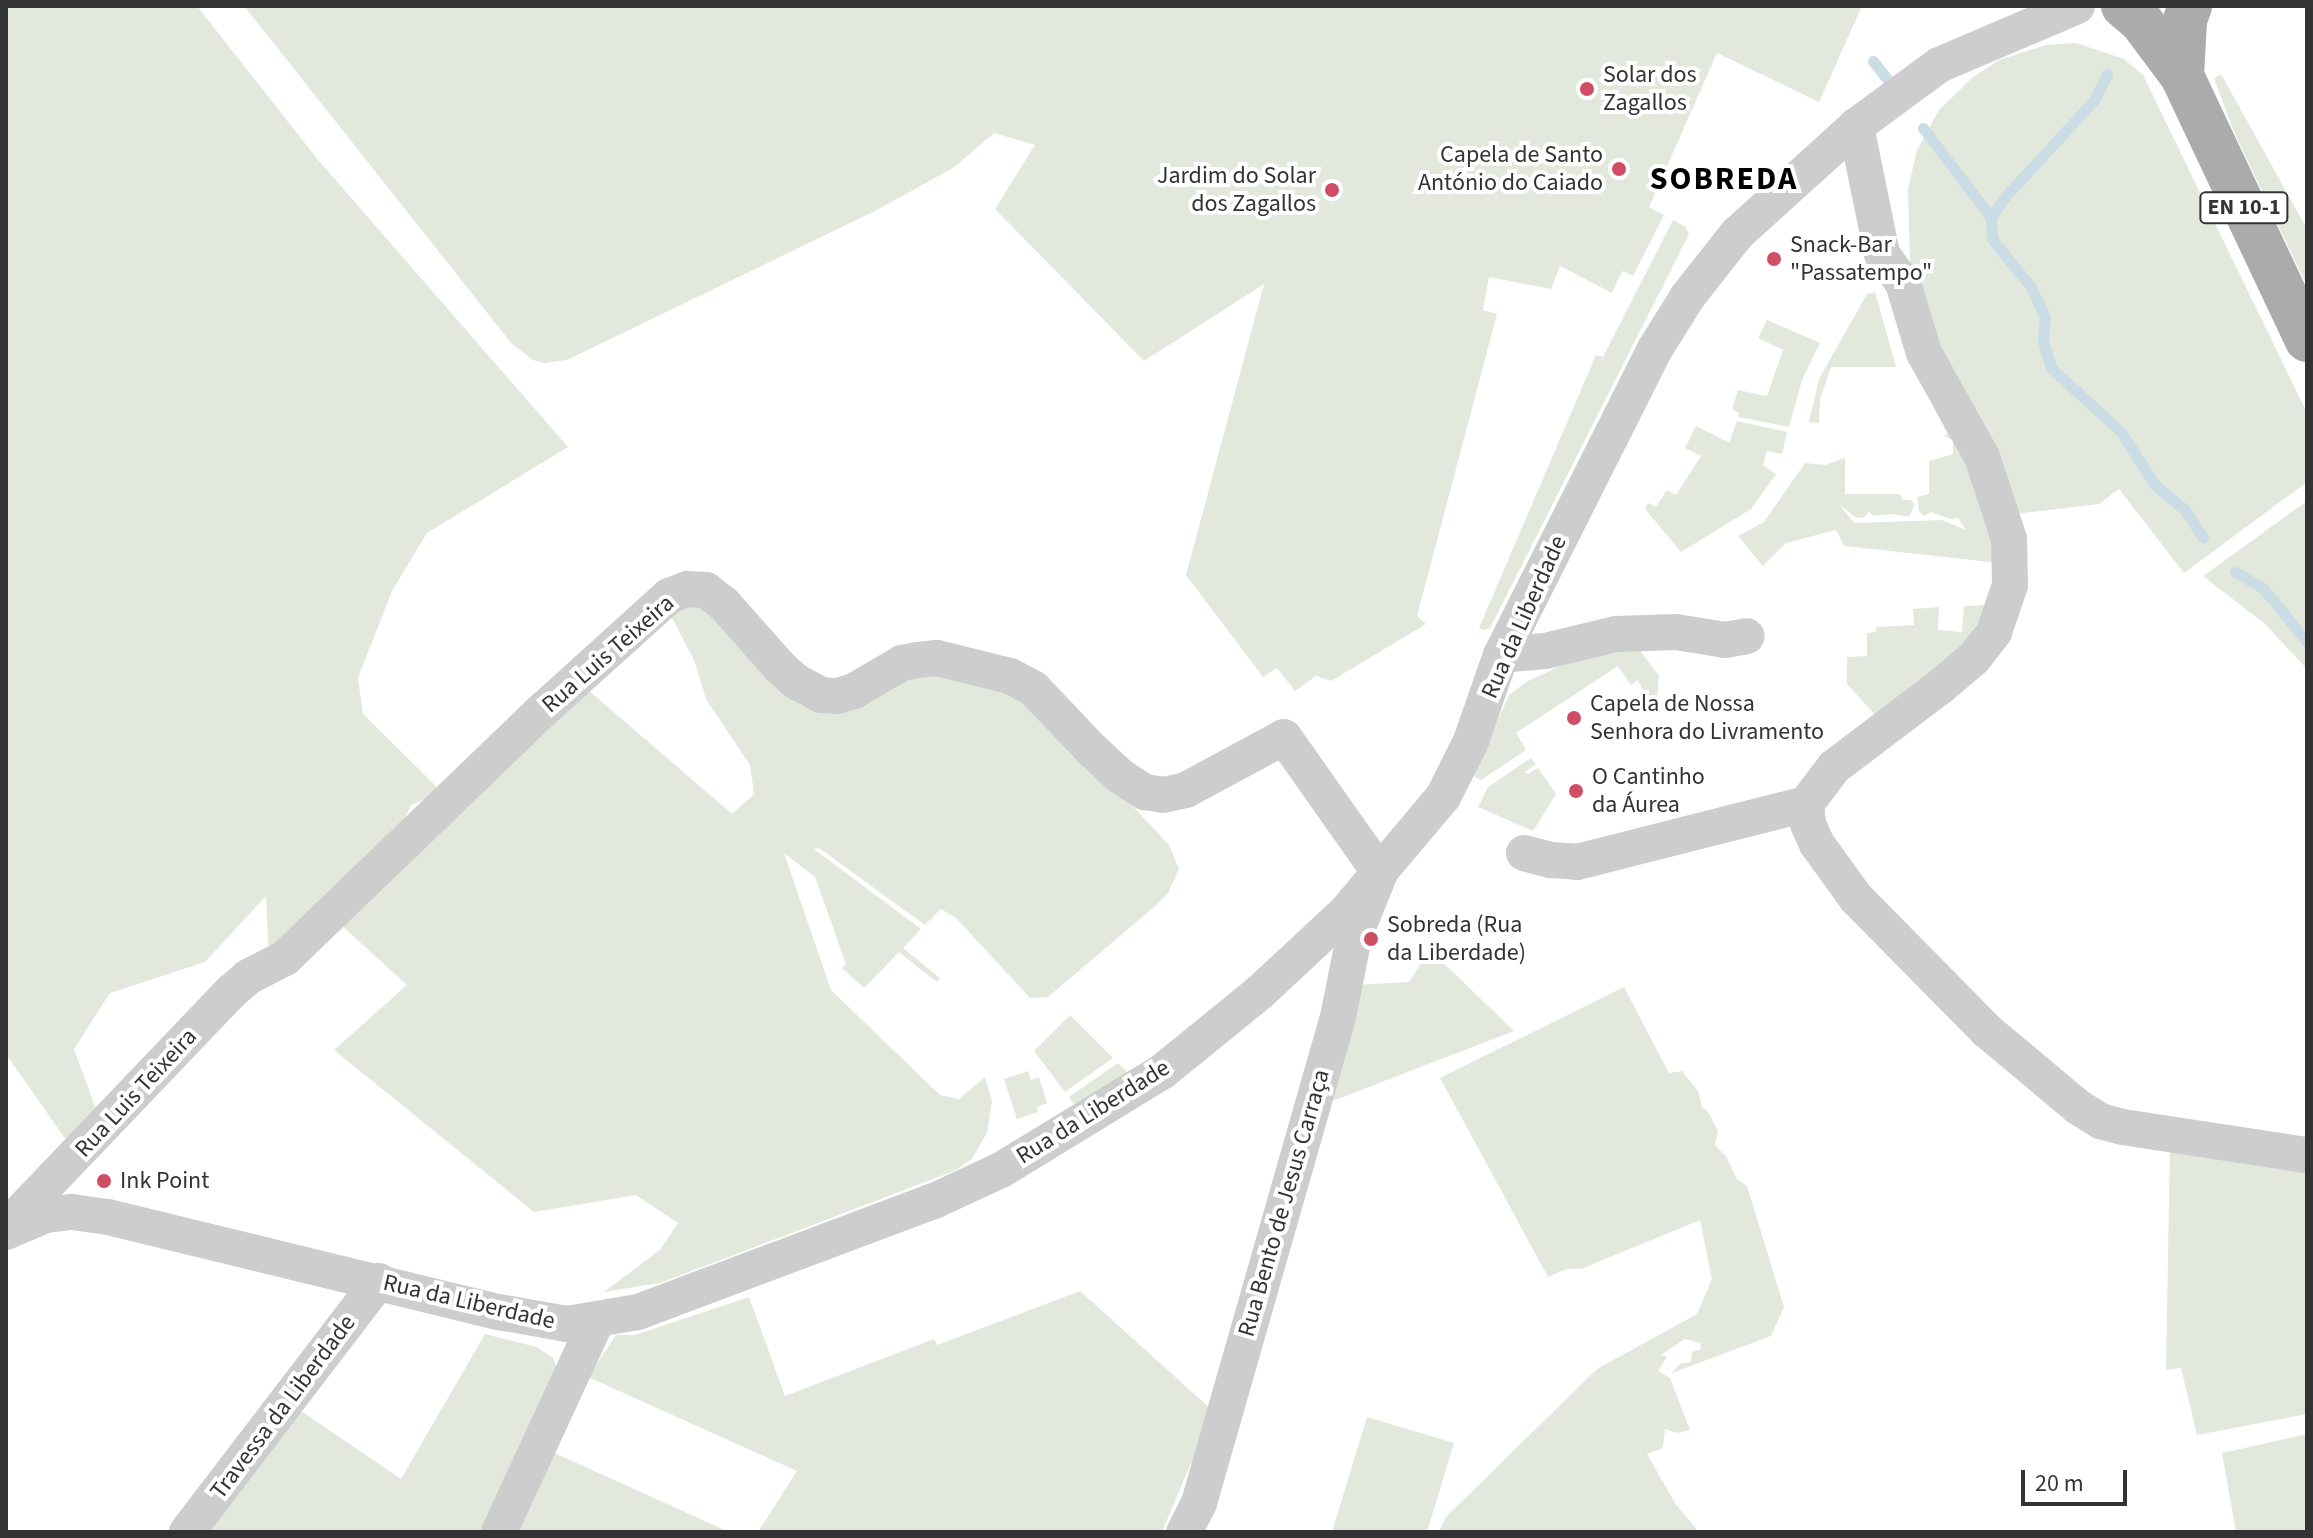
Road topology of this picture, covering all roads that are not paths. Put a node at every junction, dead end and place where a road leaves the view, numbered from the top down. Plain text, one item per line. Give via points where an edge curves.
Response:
1 (2077, 6) edge
2 (2123, 6) edge
3 (2188, 6) edge
4 (2182, 76) junction
5 (1856, 126) junction
6 (2307, 340) edge
7 (1747, 636) dead end
8 (1501, 655) junction
9 (1806, 804) junction
10 (1524, 853) dead end
11 (1380, 873) junction
12 (2307, 1155) edge
13 (6, 1230) edge
14 (379, 1281) junction
15 (596, 1322) junction
16 (187, 1532) edge
17 (499, 1532) edge
18 (1184, 1532) edge

1 - 5 street, Rua da Liberdade via 1939,65
2 - 3 main road via 2152,16
2 - 4 main road, EN 10-1 via 2156,38
3 - 4 main road, EN 10-1
4 - 6 main road, EN 10-1
5 - 8 street, Rua da Liberdade via 1763,207 1688,296 1655,349
5 - 9 street via 1882,254 1903,283 1924,353 1991,478 2009,539 2010,585 1994,632 1974,658 1834,767
7 - 8 street via 1725,640 1676,632 1616,634
8 - 11 street, Rua da Liberdade via 1450,784
9 - 10 street via 1577,862
9 - 12 street via 1808,824 1830,866 1915,960 1986,1030 2100,1121
11 - 13 street, Rua Luis Teixeira via 1284,737 1186,790 1145,792 1120,776 1034,689 1010,676 937,658 902,663 854,691 821,695 779,666 724,604 706,590 687,589 669,596 544,709 285,958 232,991
11 - 15 street, Rua da Liberdade via 1259,993 1163,1071 1001,1170 934,1201 638,1312
11 - 18 street, Rua Bento de Jesus Carraça via 1354,937 1338,1017 1199,1503
13 - 14 street, Rua da Liberdade via 72,1212
14 - 15 street, Rua da Liberdade via 535,1320
14 - 16 street, Travessa da Liberdade
15 - 17 street

